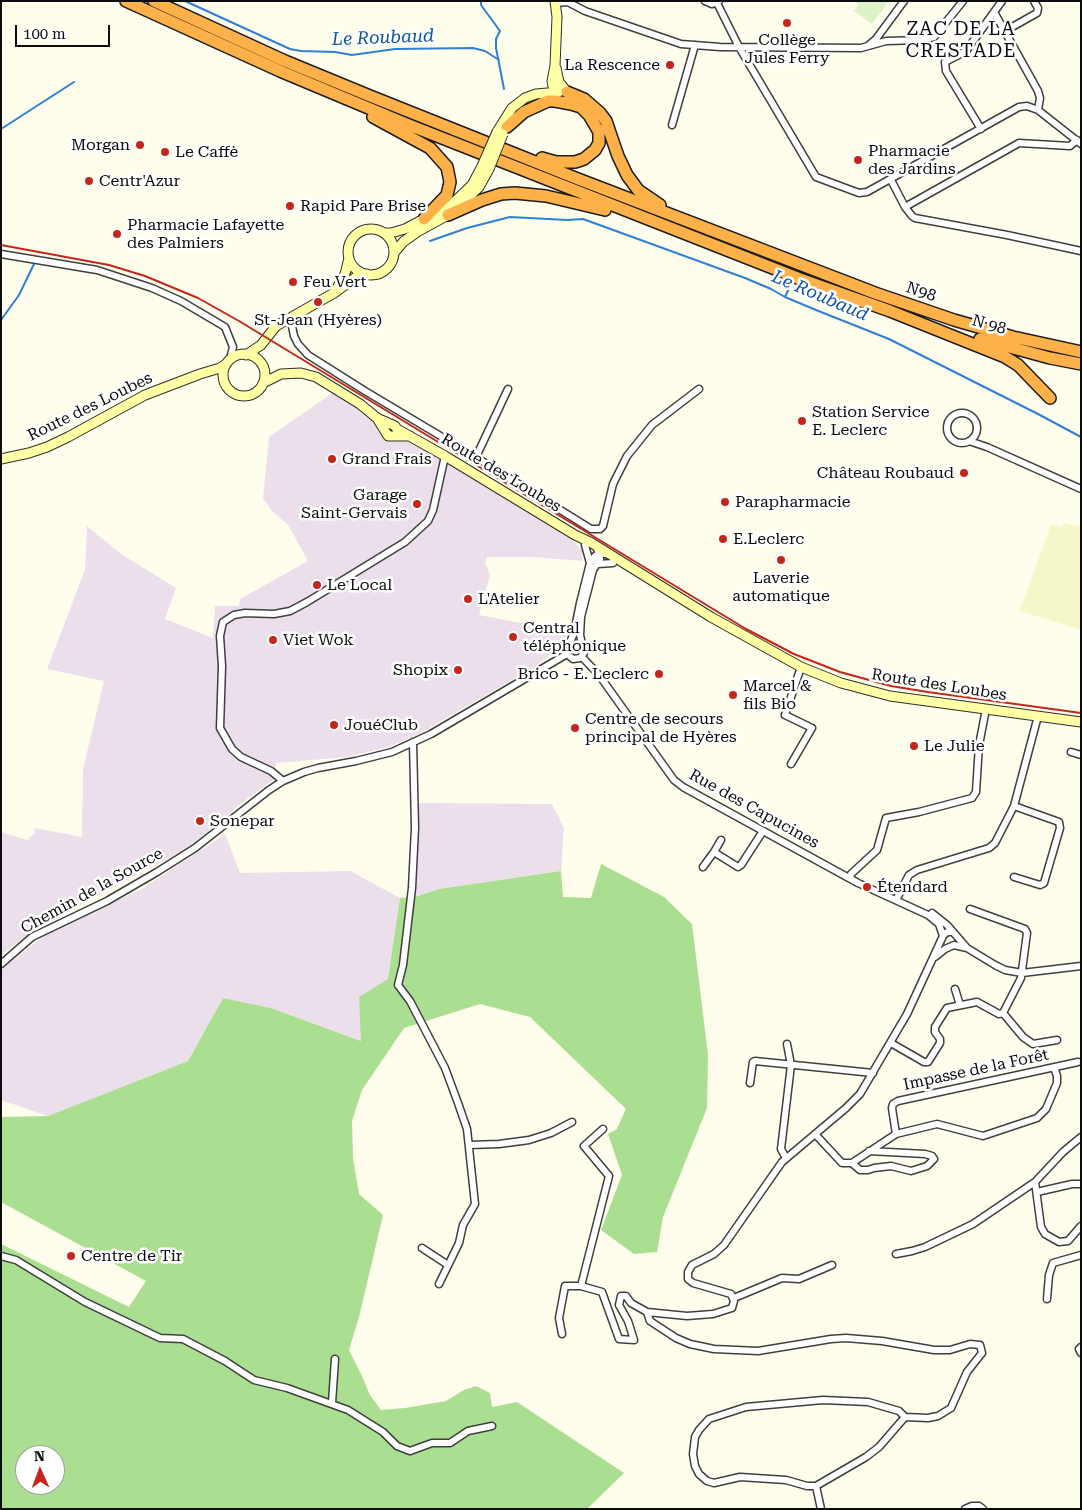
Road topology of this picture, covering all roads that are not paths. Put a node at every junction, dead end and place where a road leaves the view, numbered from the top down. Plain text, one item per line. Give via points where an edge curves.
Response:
1 (126, 1) edge
2 (154, 1) edge
3 (705, 1) edge
4 (904, 1) edge
5 (963, 1) edge
6 (1002, 1) edge
7 (1034, 1) edge
8 (555, 2) edge
9 (718, 2) edge
10 (994, 12) junction
11 (1005, 32) junction
12 (695, 45) junction
13 (868, 46) junction
14 (739, 47) junction
15 (280, 71) junction
16 (555, 85) junction
17 (567, 92) joint
18 (370, 96) junction
19 (581, 107) junction
20 (1038, 110) junction
21 (672, 125) dead end
22 (981, 129) junction
23 (502, 131) junction
24 (1079, 142) edge
25 (486, 168) junction
26 (891, 180) junction
27 (905, 207) junction
28 (448, 214) junction
29 (424, 218) junction
30 (385, 233) junction
31 (756, 248) junction
32 (1081, 251) edge
33 (394, 253) junction
34 (1, 254) edge
35 (349, 258) junction
36 (368, 274) junction
37 (803, 280) junction
38 (334, 292) junction
39 (890, 311) junction
40 (294, 315) junction
41 (261, 345) junction
42 (233, 347) junction
43 (1081, 352) edge
44 (244, 354) junction
45 (228, 362) junction
46 (1081, 364) edge
47 (262, 365) junction
48 (281, 374) junction
49 (191, 377) junction
50 (224, 382) junction
51 (263, 383) junction
52 (508, 388) dead end
53 (699, 389) dead end
54 (1050, 398) dead end
55 (977, 428) junction
56 (969, 441) junction
57 (987, 447) junction
58 (445, 456) junction
59 (476, 457) junction
60 (1, 459) edge
61 (1081, 489) edge
62 (576, 535) junction
63 (585, 545) junction
64 (604, 554) junction
65 (590, 563) junction
66 (598, 564) junction
67 (569, 644) junction
68 (583, 646) junction
69 (567, 654) junction
70 (582, 657) junction
71 (801, 667) junction
72 (986, 709) junction
73 (1038, 716) junction
74 (1081, 722) edge
75 (413, 742) junction
76 (1071, 752) dead end
77 (1081, 755) edge
78 (791, 764) dead end
79 (283, 781) junction
80 (1014, 806) junction
81 (763, 831) junction
82 (721, 840) dead end
83 (714, 852) junction
84 (702, 867) dead end
85 (1014, 877) dead end
86 (850, 878) junction
87 (896, 900) junction
88 (905, 904) junction
89 (970, 909) dead end
90 (953, 932) junction
91 (943, 938) junction
92 (957, 938) junction
93 (952, 946) junction
94 (967, 948) junction
95 (934, 958) junction
96 (1, 964) edge
97 (1081, 966) edge
98 (1022, 973) junction
99 (955, 989) dead end
100 (960, 1005) junction
101 (1002, 1013) junction
102 (1057, 1040) dead end
103 (891, 1043) junction
104 (787, 1044) dead end
105 (1078, 1062) dead end
106 (791, 1065) junction
107 (1054, 1067) junction
108 (873, 1073) junction
109 (750, 1083) dead end
110 (572, 1122) dead end
111 (603, 1129) dead end
112 (815, 1134) junction
113 (896, 1134) junction
114 (1081, 1137) edge
115 (469, 1145) junction
116 (869, 1151) junction
117 (786, 1158) junction
118 (852, 1163) junction
119 (1036, 1182) junction
120 (1081, 1184) edge
121 (1037, 1192) junction
122 (1081, 1226) edge
123 (422, 1248) dead end
124 (896, 1254) dead end
125 (1081, 1255) edge
126 (1, 1256) edge
127 (448, 1265) junction
128 (832, 1265) dead end
129 (439, 1284) dead end
130 (581, 1286) junction
131 (734, 1298) junction
132 (1046, 1299) dead end
133 (647, 1312) junction
134 (562, 1334) dead end
135 (1081, 1347) edge
136 (1081, 1353) edge
137 (335, 1358) dead end
138 (332, 1403) junction
139 (905, 1417) junction
140 (492, 1426) dead end
141 (816, 1486) junction
142 (821, 1509) edge
143 (965, 1509) edge
144 (983, 1509) edge

1 - 15 highway
2 - 18 highway
3 - 9 street via 709,4
4 - 13 street
5 - 13 street via 934,37 886,41
6 - 10 street
7 - 11 street via 1037,13
8 - 12 street via 568,2 681,44
8 - 16 main road
9 - 14 street
10 - 11 street
10 - 22 street via 966,50 946,61 944,66
11 - 20 street via 1038,91
12 - 14 street
12 - 21 street
13 - 14 street
14 - 26 street via 816,177 863,193
15 - 29 highway via 404,134 438,155 447,166 450,182 446,195
15 - 37 highway
16 - 17 main road
16 - 19 highway via 557,96
16 - 23 main road via 551,95 521,109
16 - 23 main road via 525,98 512,108
17 - 31 highway via 584,99 600,113 626,175 638,190 661,205
18 - 19 highway via 508,147 565,163 584,159 599,143 596,125
18 - 31 highway
19 - 23 highway via 548,101 524,112
20 - 22 street via 1019,107
20 - 24 street
22 - 26 street
23 - 25 main road, bridge
24 - 27 street via 1070,146 1019,143
25 - 28 main road via 472,194
25 - 29 main road via 460,198
26 - 27 street
27 - 32 street via 915,218
28 - 33 main road via 403,242
28 - 37 highway via 501,194 546,196 621,214
29 - 30 main road via 405,229
30 - 33 main road via 392,241
30 - 35 main road via 368,229 356,234 349,246
31 - 43 highway, N98 / N 98 via 875,294 954,320
33 - 36 main road via 386,270
34 - 42 street via 98,270 152,288 222,324
35 - 36 main road via 356,269
35 - 38 main road via 345,274
36 - 38 main road via 359,275
37 - 39 highway
38 - 40 main road
39 - 46 highway, N 98 via 1009,348
39 - 54 highway via 1010,360
40 - 41 main road via 276,326
40 - 59 street via 294,336 308,355
41 - 44 main road
41 - 47 main road
42 - 44 street
42 - 45 street
44 - 45 main road
44 - 47 main road via 254,357
45 - 49 main road, Route des Loubes via 215,370
45 - 50 main road via 223,372
47 - 48 main road, Route des Loubes
47 - 51 main road
48 - 51 main road, Route des Loubes
48 - 58 main road, Route des Loubes via 301,373 316,377 360,404 392,430 411,436
49 - 50 main road, Route des Loubes via 208,376
49 - 60 main road, Route des Loubes via 145,395 68,438 29,453
50 - 51 main road via 230,391 240,396 251,395
52 - 59 street
53 - 59 street via 652,425 627,456 617,474 603,526 597,530
55 - 56 street
55 - 56 street via 975,420 968,414 955,414 949,421 950,437 957,442
55 - 57 street
56 - 57 street
57 - 61 street
58 - 62 main road, Route des Loubes
58 - 79 street via 433,510 428,521 412,537 290,610 274,614 245,612 223,622 220,636 220,728 232,749 241,757 271,771
62 - 63 main road, Route des Loubes
62 - 64 main road, Route des Loubes
63 - 64 main road, Route des Loubes
63 - 65 street
64 - 65 street via 595,556
64 - 66 street
64 - 66 street
64 - 71 main road, Route des Loubes via 733,631
65 - 67 street
66 - 68 street via 593,570 581,617
67 - 68 street via 577,642
67 - 69 street
68 - 70 street
69 - 70 street via 573,659
69 - 75 street, Chemin de la Source
70 - 81 street, Rue des Capucines via 608,686 674,780
71 - 72 main road, Route des Loubes via 841,683 890,696
71 - 78 street via 785,715 812,728
72 - 73 main road, Route des Loubes
72 - 86 street via 979,744 976,792 972,798 886,818 877,850
73 - 74 main road, Route des Loubes
73 - 80 street
75 - 79 street, Chemin de la Source via 392,752 318,768
75 - 115 street via 412,888 398,985 444,1068 467,1129
76 - 77 street
79 - 96 street, Chemin de la Source via 195,848 107,901 32,937
80 - 85 street via 1059,822 1060,828 1044,883 1040,885
80 - 87 street via 995,843 989,848 917,870 909,875
81 - 83 street via 738,867
81 - 86 street, Rue des Capucines
82 - 83 street
83 - 84 street
86 - 87 street, Rue des Capucines
87 - 88 street, Rue des Capucines
88 - 90 street, Rue des Capucines via 931,912
88 - 91 street, Rue des Capucines via 939,924
89 - 98 street via 1025,929
90 - 91 street via 947,932
90 - 92 street
91 - 93 street via 944,944
91 - 95 street
92 - 93 street
92 - 94 street
93 - 94 street
93 - 95 street
94 - 98 street via 995,966
95 - 103 street
97 - 98 street
98 - 101 street
99 - 100 street
100 - 101 street via 977,1002
100 - 103 street via 946,1008 934,1027 940,1043 928,1062
101 - 102 street via 1032,1044
103 - 108 street
104 - 106 street
105 - 107 street, Impasse de la Forêt
106 - 108 street
106 - 109 street via 755,1061
106 - 117 street via 781,1147
107 - 113 street, Impasse de la Forêt via 898,1101 892,1108
107 - 113 street via 1056,1083 1046,1109 1037,1118 984,1136 937,1124
108 - 112 street via 860,1094
110 - 115 street via 529,1140
111 - 130 street via 584,1146 609,1176
112 - 117 street
112 - 118 street via 842,1163
113 - 116 street
114 - 119 street
115 - 127 street via 475,1204 462,1225 459,1243
116 - 118 street
116 - 118 street via 925,1154 934,1159 927,1166 911,1171 891,1166 860,1170
117 - 131 street via 724,1244 714,1254 692,1265 688,1272 688,1279 693,1283 731,1294
119 - 121 street
119 - 124 street via 972,1224 926,1247
120 - 121 street
121 - 122 street via 1040,1227 1049,1237 1059,1242 1068,1241
123 - 127 street
125 - 132 street via 1053,1264
126 - 138 street via 16,1260 85,1302 160,1338 183,1339 254,1380
127 - 129 street
128 - 131 street via 799,1279 782,1278
130 - 133 street via 602,1292 619,1339 634,1340 619,1305 621,1296 626,1296 631,1303
130 - 134 street via 565,1286 559,1318
131 - 133 street via 732,1308 713,1314 687,1316
133 - 139 street via 650,1321 676,1338 714,1349 758,1351 846,1338 934,1350 980,1345 982,1353 967,1372 951,1408 928,1418
135 - 136 street
137 - 138 street
138 - 140 street via 383,1432 397,1446 410,1451 432,1443 450,1443 468,1432
139 - 141 street via 879,1447
139 - 141 street via 898,1411 868,1402 823,1400 746,1407 710,1419 695,1437 695,1466 707,1481 740,1477
141 - 142 street
143 - 144 street via 978,1506

